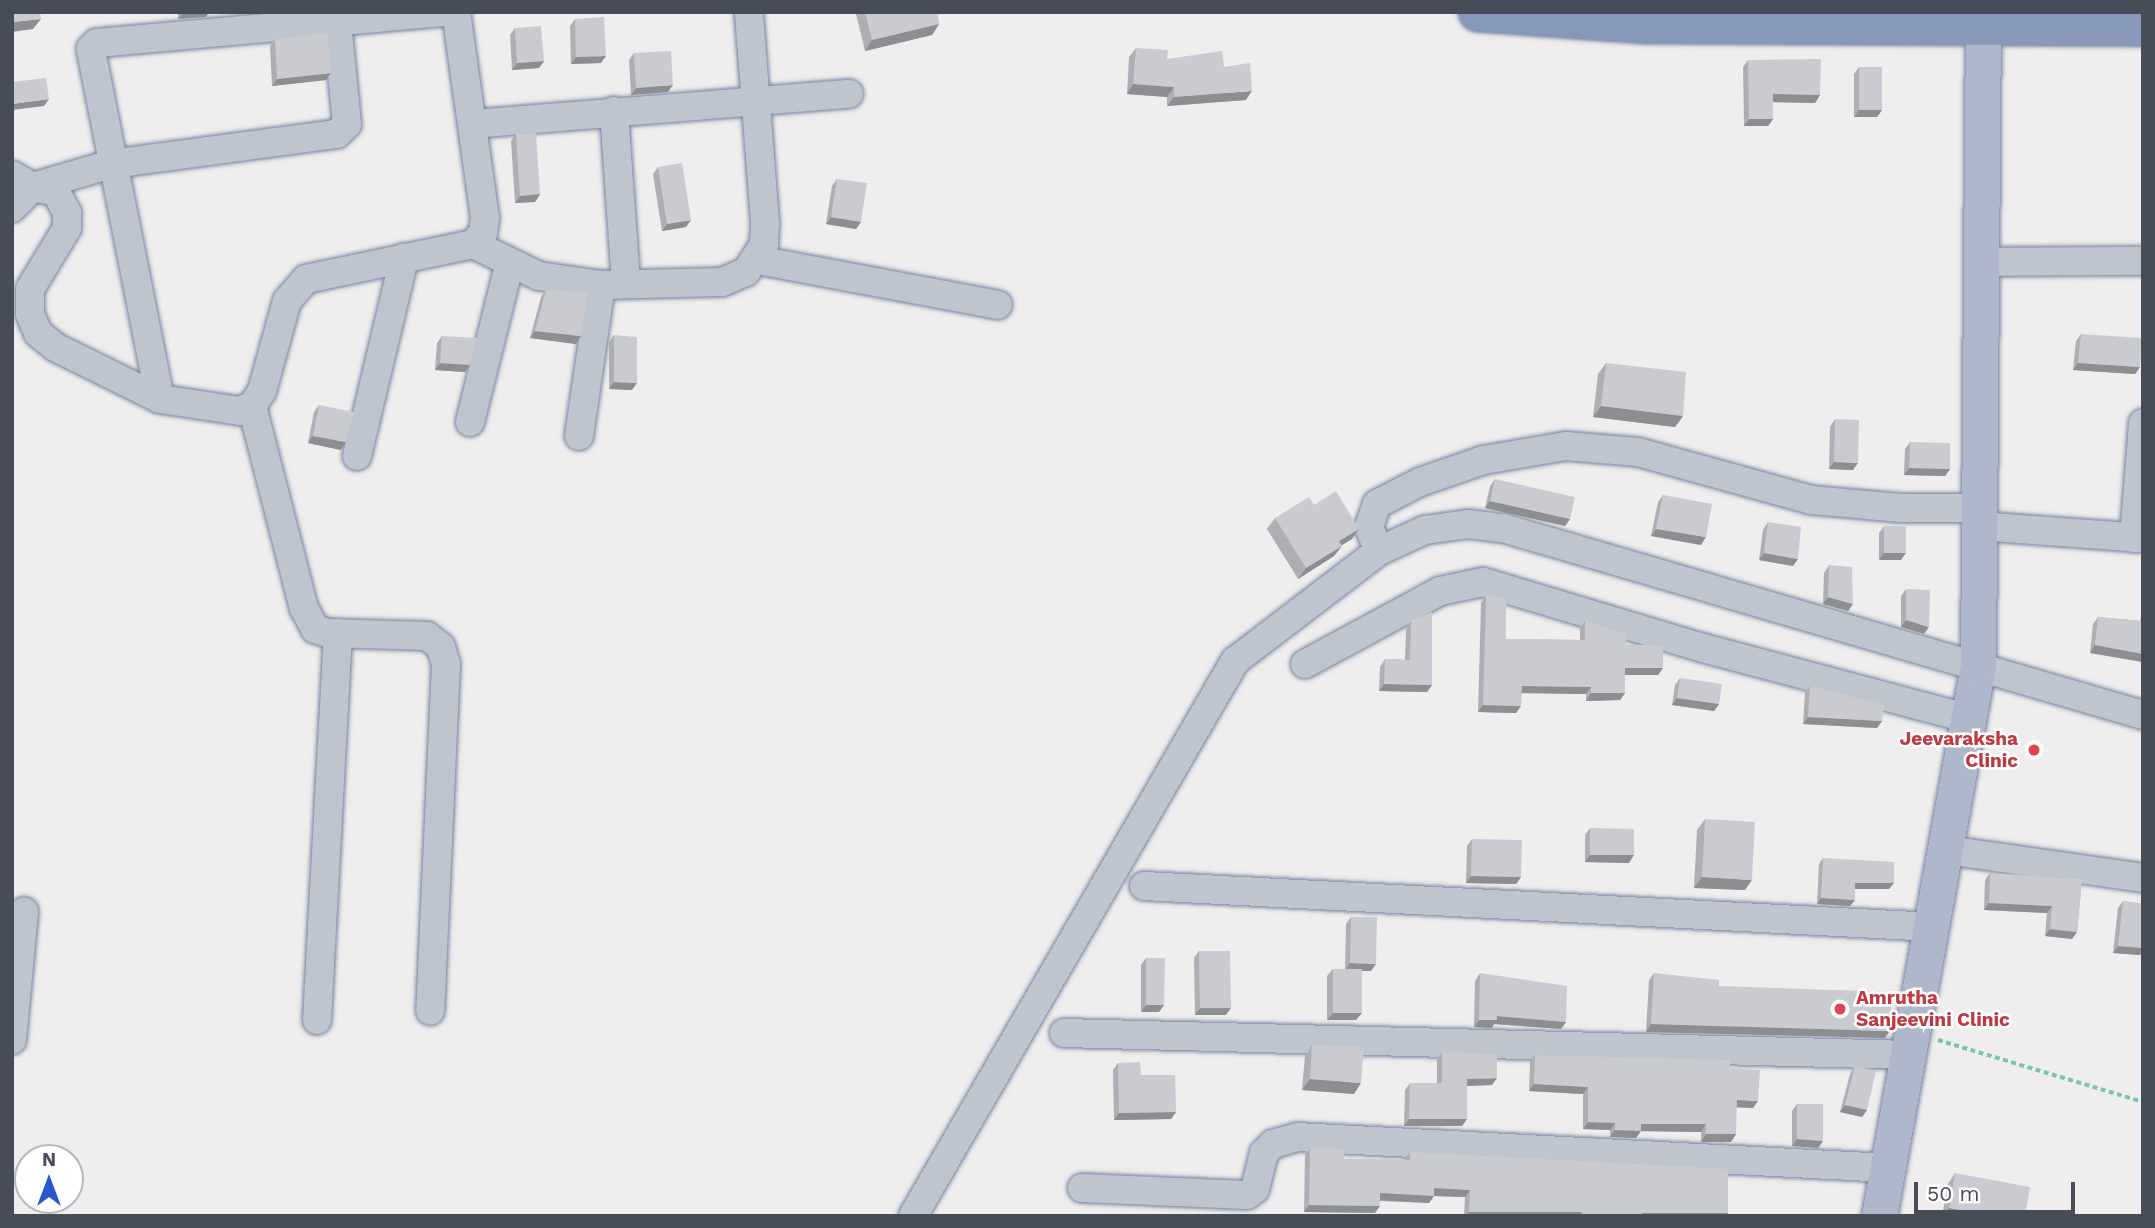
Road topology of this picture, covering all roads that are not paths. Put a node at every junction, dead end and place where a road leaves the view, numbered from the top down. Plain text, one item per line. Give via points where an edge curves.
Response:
1 (446, 12) edge
2 (456, 12) edge
3 (749, 12) edge
4 (1478, 12) edge
5 (1982, 18) edge
6 (337, 22) junction
7 (2143, 27) edge
8 (849, 94) dead end
9 (757, 98) junction
10 (614, 111) junction
11 (473, 124) junction
12 (111, 164) junction
13 (23, 181) edge
14 (12, 208) edge
15 (472, 244) junction
16 (404, 258) junction
17 (758, 260) junction
18 (2143, 261) edge
19 (1982, 262) junction
20 (509, 265) junction
21 (614, 285) junction
22 (998, 305) dead end
23 (160, 399) junction
24 (252, 406) junction
25 (470, 422) dead end
26 (2143, 423) edge
27 (579, 436) dead end
28 (357, 456) dead end
29 (1979, 517) junction
30 (2138, 538) edge
31 (1378, 551) junction
32 (338, 634) junction
33 (1306, 664) dead end
34 (1974, 689) junction
35 (2143, 715) edge
36 (1947, 850) junction
37 (2143, 878) edge
38 (1144, 886) dead end
39 (24, 912) dead end
40 (1933, 927) junction
41 (430, 1011) dead end
42 (317, 1020) dead end
43 (1064, 1033) dead end
44 (12, 1040) edge
45 (1911, 1044) junction
46 (1888, 1168) junction
47 (1082, 1188) dead end
48 (914, 1216) edge
49 (1879, 1216) edge

1 - 6 street
2 - 11 street
3 - 9 street
4 - 5 highway via 1646,24
5 - 7 highway
5 - 19 main road
6 - 12 street via 347,124 337,134
6 - 12 street via 97,43 90,57
8 - 9 street
9 - 10 street
9 - 17 street via 765,222
10 - 11 street
10 - 21 street
11 - 15 street via 485,218 483,233
12 - 13 street
12 - 23 street
13 - 14 street
13 - 23 street via 56,192 67,213 67,228 30,289 30,314 38,332 55,347
15 - 16 street
15 - 20 street
16 - 24 street via 306,279 294,288 262,391
16 - 28 street
17 - 21 street via 746,272 722,282
17 - 22 street
18 - 19 street
19 - 29 main road
20 - 21 street via 539,276
20 - 25 street
21 - 27 street
23 - 24 street via 222,412
24 - 32 street via 304,608 315,629
26 - 30 street
29 - 30 street
29 - 31 street via 1811,500 1638,452 1566,446 1484,460 1420,482 1377,504 1369,527
29 - 34 main road
31 - 34 street via 1425,530 1468,523 1503,528
31 - 48 street via 1235,661
32 - 41 street via 427,636 442,647 446,664
32 - 42 street
33 - 34 street via 1440,592 1483,582 1703,648
34 - 35 street
34 - 36 main road
36 - 37 street
36 - 40 main road
38 - 40 street
39 - 44 street
40 - 45 main road
43 - 45 street
45 - 46 main road
46 - 47 street via 1297,1137 1273,1144 1264,1153 1255,1189 1247,1195
46 - 49 main road

